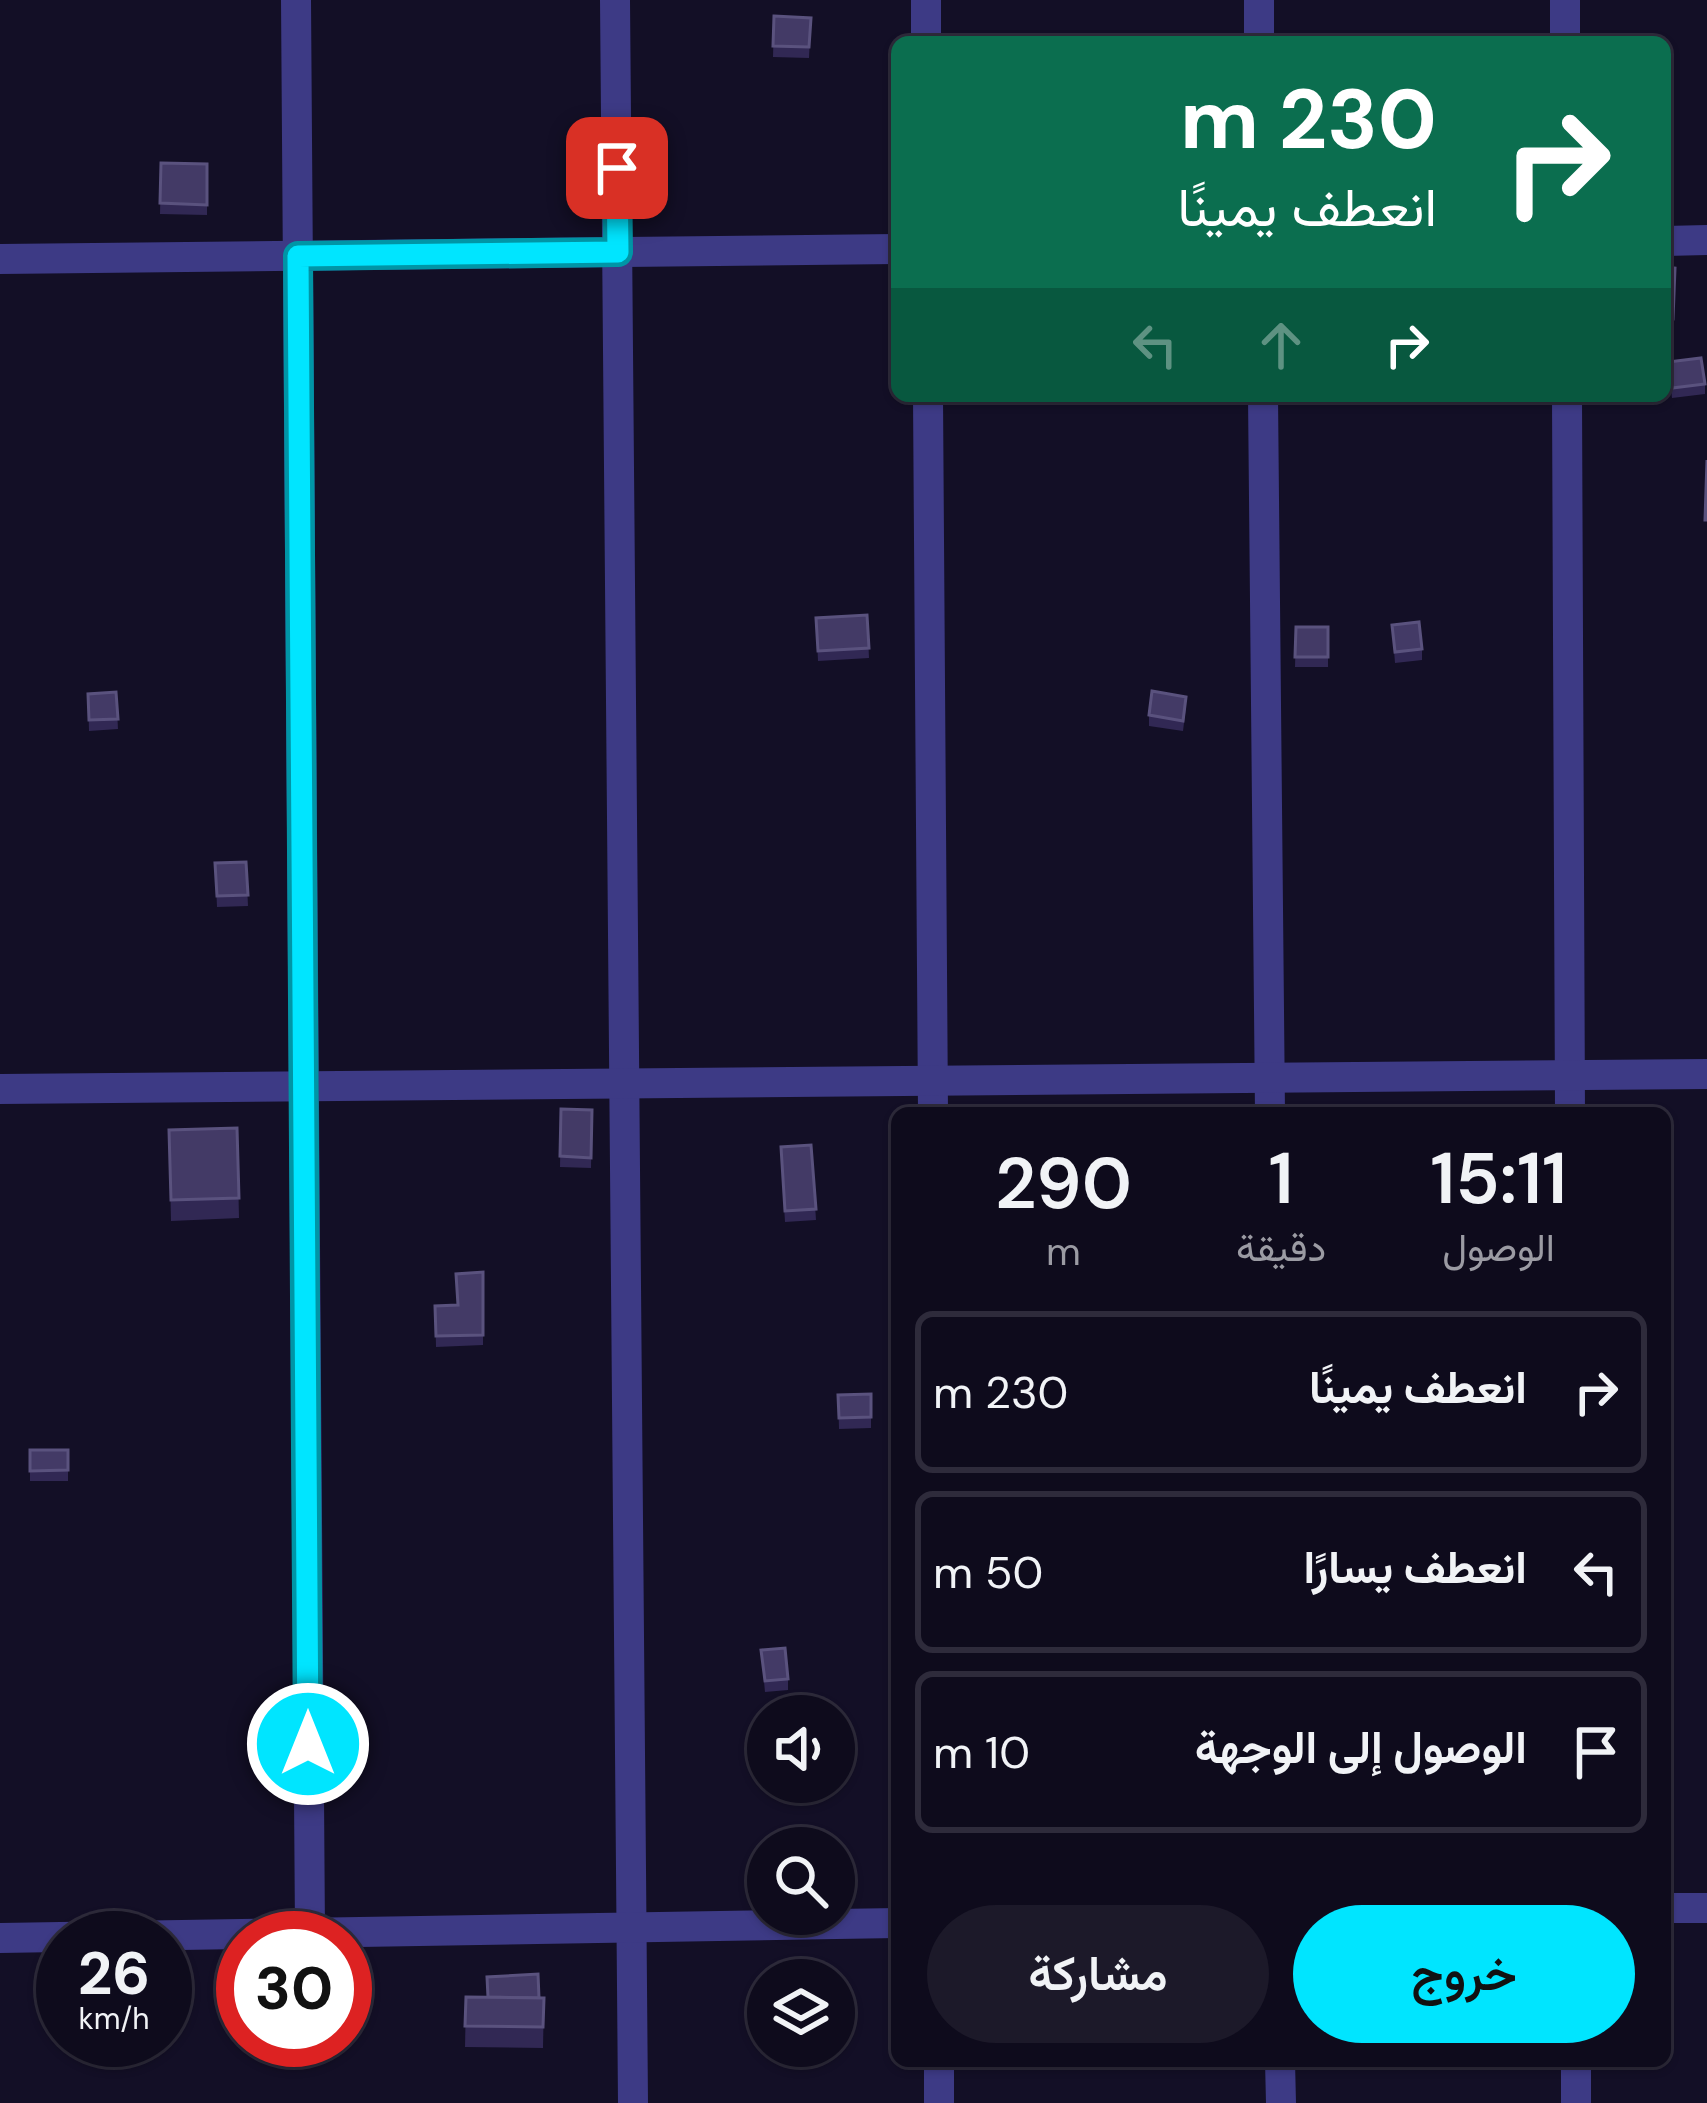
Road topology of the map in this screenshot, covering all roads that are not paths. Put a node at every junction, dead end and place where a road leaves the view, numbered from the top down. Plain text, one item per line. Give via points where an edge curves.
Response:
1 (296, 0) edge
2 (616, 0) edge
3 (926, 0) edge
4 (1259, 0) edge
5 (1564, 0) edge
6 (926, 36) edge
7 (1259, 36) edge
8 (1565, 36) edge
9 (1707, 240) edge
10 (1671, 241) edge
11 (891, 249) edge
12 (618, 252) junction
13 (298, 256) junction
14 (0, 259) edge
15 (928, 402) edge
16 (1263, 402) edge
17 (1567, 402) edge
18 (1707, 1074) edge
19 (1570, 1075) junction
20 (1270, 1078) junction
21 (932, 1081) junction
22 (625, 1083) junction
23 (304, 1086) junction
24 (0, 1089) edge
25 (932, 1107) edge
26 (1270, 1107) edge
27 (1570, 1107) edge
28 (1707, 1908) edge
29 (1671, 1909) edge
30 (310, 1911) edge
31 (891, 1923) edge
32 (632, 1927) junction
33 (372, 1932) edge
34 (216, 1935) edge
35 (0, 1938) edge
36 (939, 2067) edge
37 (1280, 2067) edge
38 (1576, 2067) edge
39 (633, 2103) edge
40 (939, 2103) edge
41 (1281, 2103) edge
42 (1576, 2103) edge

1 - 13 street
2 - 12 street
3 - 6 street
4 - 7 street
5 - 8 street
9 - 10 street
11 - 12 street
12 - 13 street
12 - 22 street
13 - 14 street
13 - 23 street
15 - 21 street
16 - 20 street
17 - 19 street
18 - 19 street
19 - 20 street
19 - 27 street
20 - 21 street
20 - 26 street
21 - 22 street
21 - 25 street
22 - 23 street
22 - 32 street
23 - 24 street
23 - 30 street
28 - 29 street
31 - 32 street
32 - 33 street
32 - 39 street
34 - 35 street
36 - 40 street
37 - 41 street
38 - 42 street

